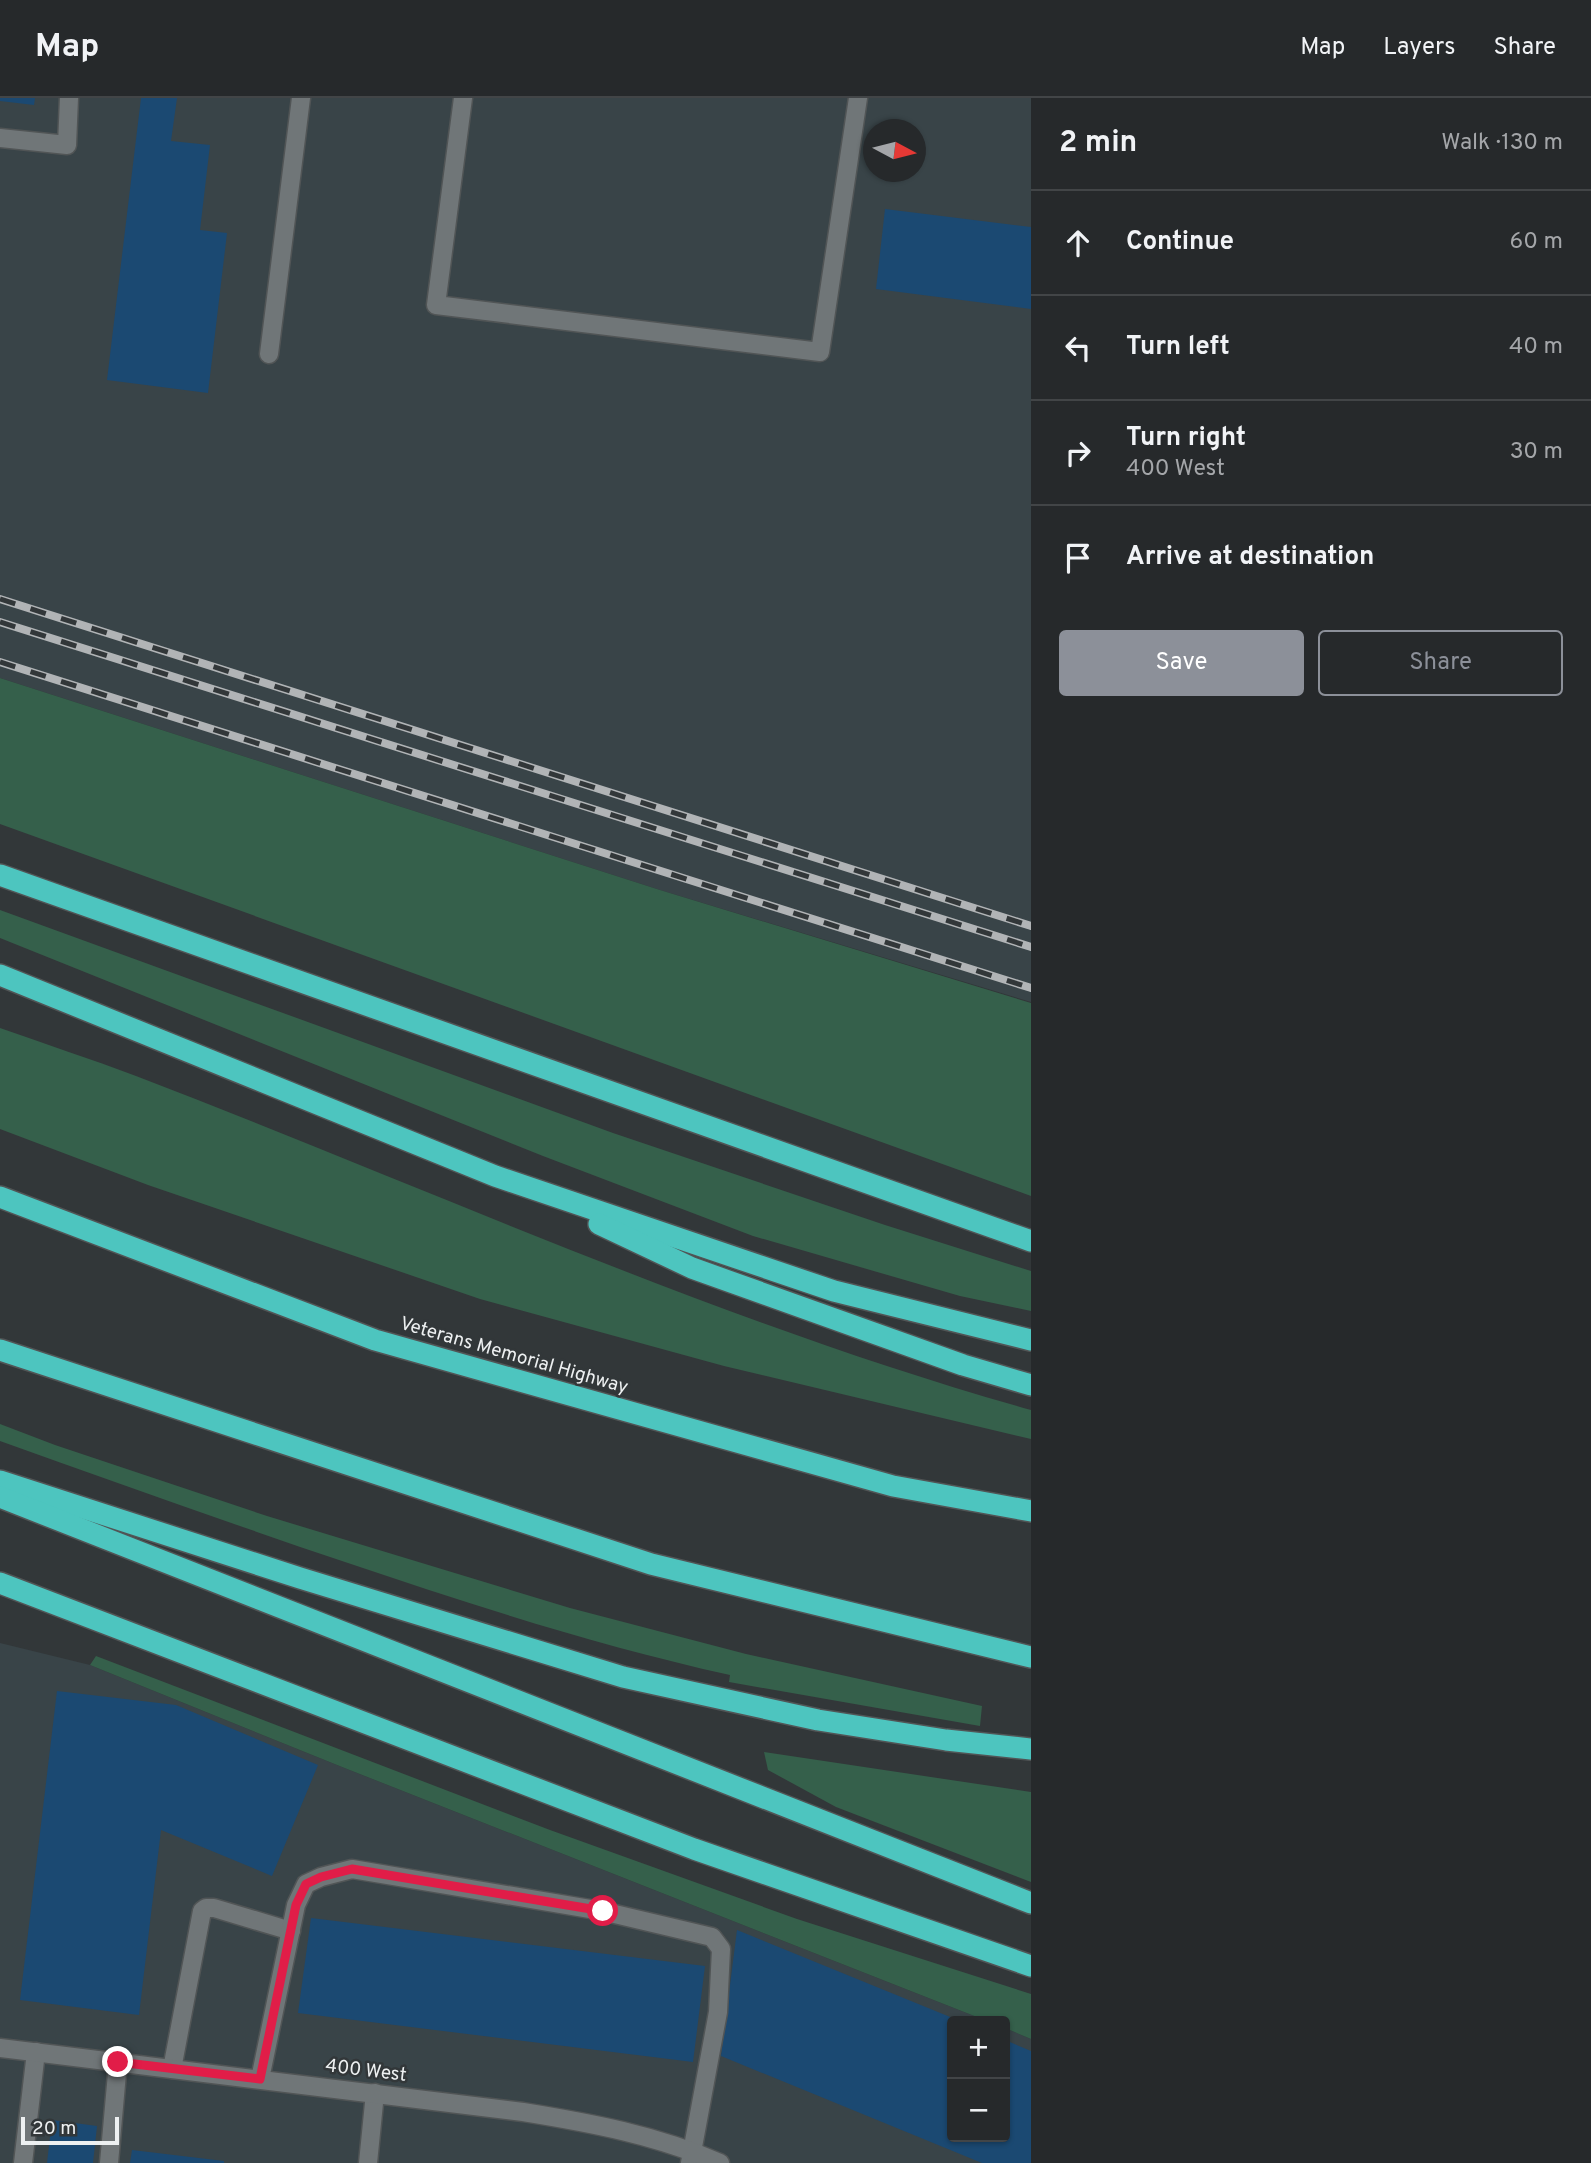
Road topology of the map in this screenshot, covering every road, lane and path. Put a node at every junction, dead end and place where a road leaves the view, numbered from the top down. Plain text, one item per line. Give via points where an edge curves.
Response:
1 (69, 98) edge
2 (301, 98) edge
3 (463, 98) edge
4 (858, 98) edge
5 (0, 138) edge
6 (269, 354) dead end
7 (0, 876) edge
8 (0, 975) edge
9 (495, 1176) junction
10 (0, 1197) edge
11 (1031, 1241) edge
12 (1031, 1340) edge
13 (0, 1350) edge
14 (1031, 1385) edge
15 (0, 1481) edge
16 (0, 1497) edge
17 (1031, 1511) edge
18 (0, 1583) edge
19 (1031, 1657) edge
20 (1031, 1749) edge
21 (1031, 1903) edge
22 (291, 1931) junction
23 (1031, 1966) edge
24 (0, 2048) edge
25 (36, 2052) junction
26 (118, 2062) junction
27 (172, 2068) junction
28 (260, 2079) junction
29 (374, 2093) junction
30 (691, 2157) edge
31 (23, 2163) edge
32 (109, 2163) edge
33 (368, 2163) edge
34 (720, 2163) edge

1 - 5 street via 67,145
2 - 6 street
3 - 4 street via 436,305 820,352
7 - 11 highway
8 - 9 highway
9 - 12 highway via 834,1291
9 - 14 highway via 692,1268
10 - 17 highway, Veterans Memorial Highway via 375,1340 893,1486
13 - 19 highway via 651,1564
15 - 20 highway via 623,1677 818,1720
16 - 21 highway
18 - 23 highway via 694,1849
22 - 27 street via 214,1908 202,1911
22 - 28 street
22 - 30 street via 306,1884 352,1869 603,1911 712,1937 721,1950 718,2012
24 - 25 street, 400 West
25 - 26 street, 400 West
25 - 31 street
26 - 27 street, 400 West
26 - 32 street
27 - 28 street, 400 West
28 - 29 street, 400 West
29 - 30 street, 400 West via 599,2124 649,2136
29 - 33 street
30 - 34 street, 400 West

